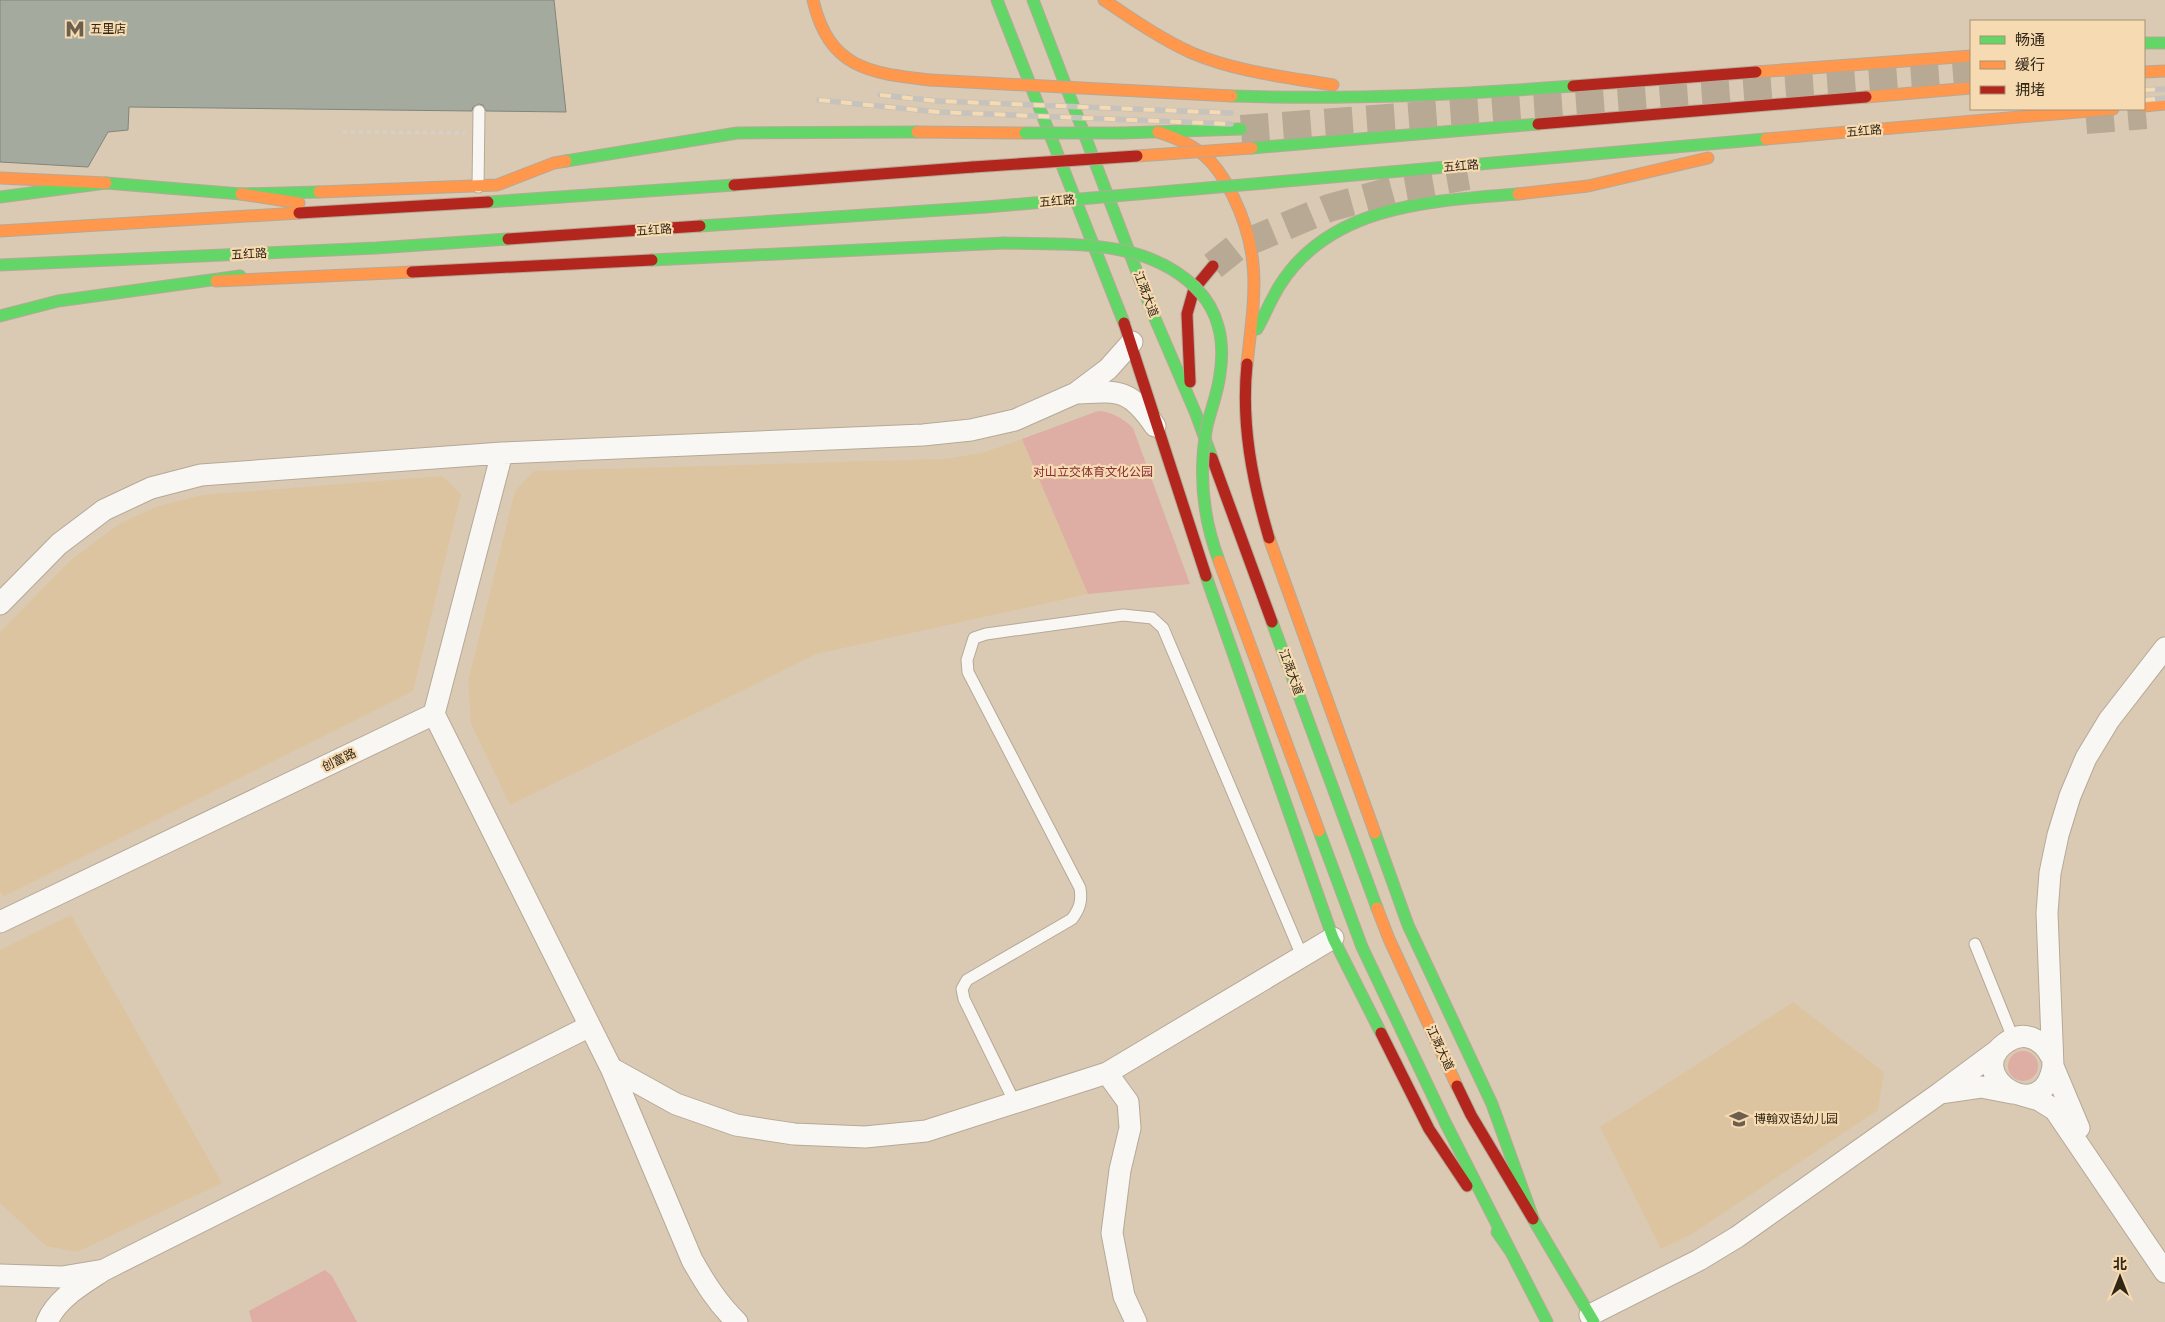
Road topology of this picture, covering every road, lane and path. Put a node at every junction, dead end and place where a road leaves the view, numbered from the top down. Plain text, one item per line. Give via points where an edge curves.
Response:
1 (813, 0) edge
2 (997, 0) edge
3 (1033, 0) edge
4 (1104, 0) edge
5 (2145, 43) edge
6 (2165, 43) edge
7 (1970, 56) edge
8 (2165, 59) edge
9 (2145, 61) edge
10 (2165, 71) edge
11 (2145, 72) edge
12 (1970, 88) edge
13 (1459, 95) junction
14 (2165, 104) edge
15 (2145, 109) edge
16 (2102, 110) edge
17 (479, 111) dead end
18 (2165, 114) edge
19 (1241, 129) tunnel mouth
20 (343, 132) dead end
21 (1158, 132) junction
22 (480, 133) junction
23 (1792, 137) junction
24 (0, 178) edge
25 (106, 182) junction
26 (497, 185) junction
27 (478, 187) junction
28 (241, 194) junction
29 (0, 197) edge
30 (355, 211) junction
31 (0, 231) edge
32 (376, 248) junction
33 (434, 255) dead end
34 (453, 258) dead end
35 (0, 265) edge
36 (520, 266) junction
37 (1213, 266) tunnel mouth
38 (216, 281) junction
39 (111, 293) junction
40 (28, 296) dead end
41 (0, 316) edge
42 (1132, 342) junction
43 (1247, 369) junction
44 (1076, 393) junction
45 (1192, 404) junction
46 (1164, 439) junction
47 (502, 453) junction
48 (0, 604) edge
49 (2165, 648) edge
50 (434, 714) junction
51 (0, 922) edge
52 (1333, 938) junction
53 (1975, 944) dead end
54 (1302, 956) junction
55 (2048, 959) junction
56 (590, 1026) junction
57 (2006, 1044) junction
58 (2052, 1061) junction
59 (611, 1068) junction
60 (1107, 1074) junction
61 (1940, 1093) junction
62 (2016, 1094) junction
63 (1015, 1103) junction
64 (2097, 1170) junction
65 (1533, 1218) junction
66 (1511, 1252) junction
67 (104, 1270) junction
68 (2165, 1272) edge
69 (0, 1275) edge
70 (1592, 1318) edge
71 (47, 1322) edge
72 (737, 1322) edge
73 (1136, 1322) edge
74 (1547, 1322) edge

1 - 13 main road, bridge via 815,16 827,42 853,65 887,76 1232,96 1327,99
2 - 42 main road
3 - 45 main road, 江溉大道 via 1153,314
4 - 13 main road via 1147,29 1206,58 1266,74 1337,85
5 - 6 main road
7 - 13 main road
8 - 9 main road
10 - 11 main road
12 - 30 main road, bridge via 1252,148
14 - 15 main road
15 - 18 main road
16 - 23 main road, 五红路
17 - 22 lane
19 - 21 main road
20 - 22 path
21 - 26 main road, bridge via 737,133 554,163
21 - 43 main road via 1184,140 1210,158 1227,184 1250,235 1255,282
22 - 27 lane
23 - 32 main road, 五红路, bridge via 986,208
23 - 43 main road via 1628,178 1550,192 1439,200 1403,206 1356,222 1318,244 1294,265 1276,288 1256,331
24 - 25 main road
25 - 28 main road
25 - 29 main road
26 - 27 main road
26 - 30 main road
27 - 28 main road
28 - 30 main road
30 - 31 main road
32 - 33 main road
32 - 35 main road, 五红路
32 - 38 main road
34 - 36 main road
36 - 38 main road
36 - 66 main road, bridge via 1004,244 1110,248 1146,255 1171,265 1191,280 1217,318 1222,338 1221,368 1208,426 1202,487 1209,533 1362,947
37 - 45 main road via 1194,289 1187,314
38 - 39 main road
39 - 40 main road
39 - 41 main road via 18,309
42 - 44 street via 1108,369
42 - 46 main road
43 - 65 main road via 1244,402 1248,451 1270,543 1408,925 1492,1104
44 - 46 street via 1127,395 1141,406
44 - 47 street via 1015,420 971,430 923,435
45 - 65 main road, 江溉大道 via 1389,939 1471,1115
46 - 52 main road via 1211,591
47 - 48 street via 201,475 150,488 104,510 59,544
47 - 50 street
49 - 55 street via 2110,720 2086,758 2070,796 2050,873
50 - 51 street, 创富路
50 - 56 street
52 - 54 street
52 - 66 main road via 1429,1129
53 - 57 lane
54 - 60 street
54 - 63 lane via 1162,628 1152,618 1123,615 974,638 968,654 968,672 1082,897 1072,919 966,980 962,988 964,999
55 - 57 street via 2043,1009 2039,1018 2034,1026
55 - 58 street
56 - 59 street
56 - 67 street
57 - 58 street via 2032,1038 2040,1042
57 - 61 street
57 - 62 street via 1994,1070 1997,1080
58 - 62 street via 2052,1075 2040,1090
58 - 64 street
59 - 63 street via 676,1104 736,1124 794,1134 865,1137 926,1131
59 - 72 street via 692,1260 706,1286
60 - 63 street
60 - 73 street via 1128,1102 1130,1128 1120,1170 1112,1233 1124,1296
61 - 62 street via 1981,1087
61 - 70 street via 1737,1237
62 - 64 street via 2039,1100 2055,1110
64 - 68 street
65 - 70 main road, 江溉大道
66 - 74 main road
67 - 69 street via 62,1277
67 - 71 street via 72,1291

